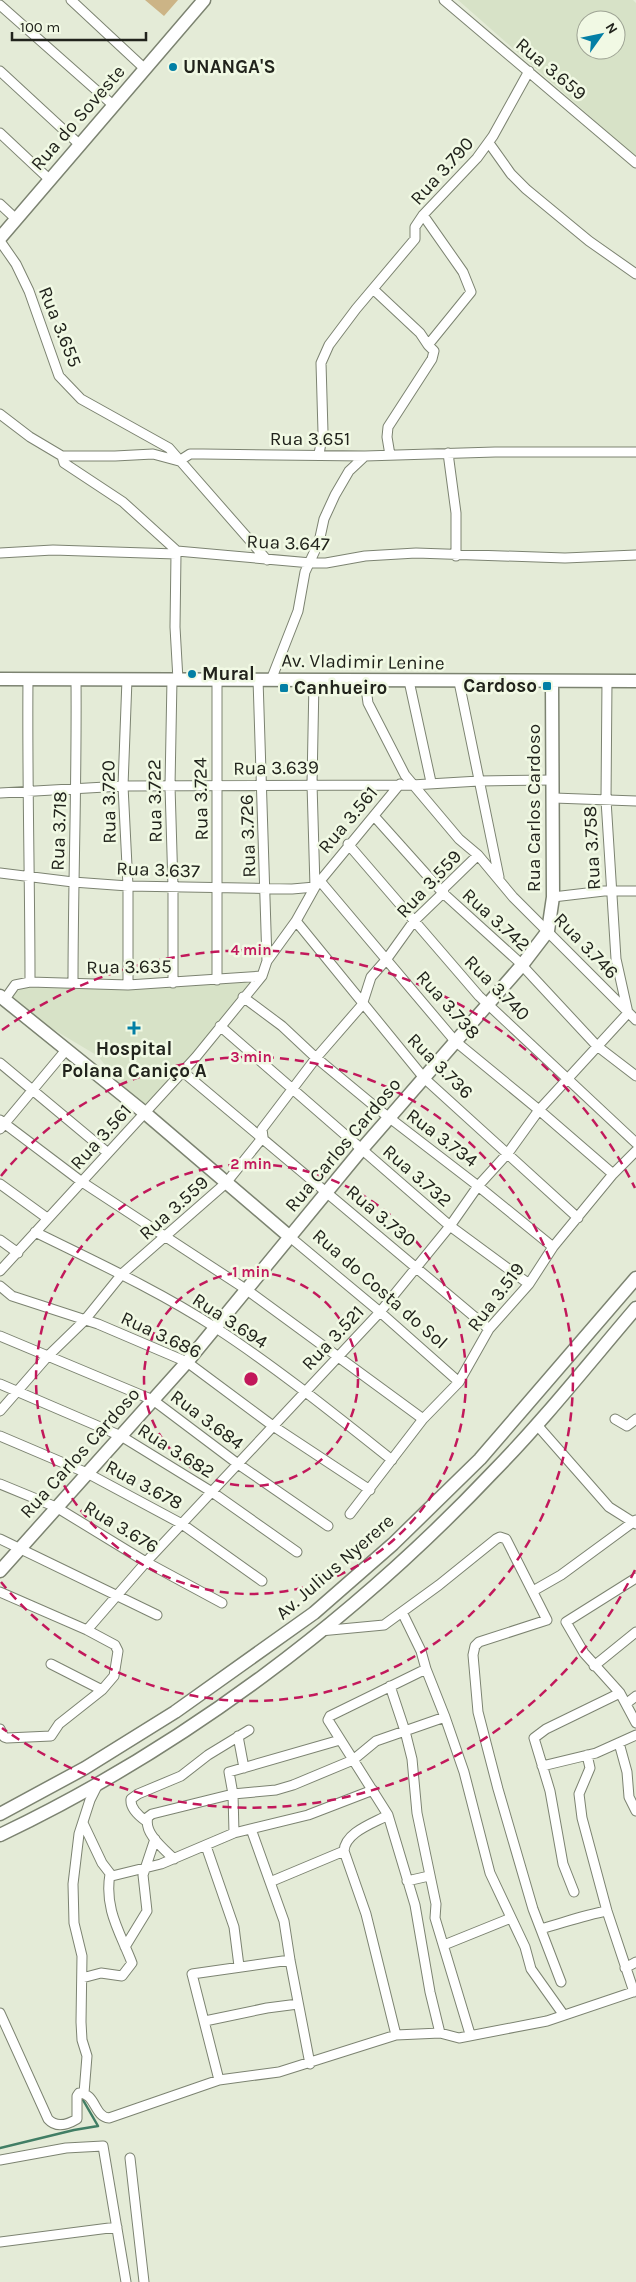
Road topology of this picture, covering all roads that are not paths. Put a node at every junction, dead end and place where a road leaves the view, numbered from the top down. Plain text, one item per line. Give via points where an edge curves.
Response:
1 (71, 0) edge
2 (204, 0) edge
3 (444, 0) edge
4 (0, 4) edge
5 (145, 69) junction
6 (0, 71) edge
7 (529, 71) junction
8 (113, 105) junction
9 (0, 133) edge
10 (488, 143) junction
11 (79, 144) junction
12 (636, 163) edge
13 (50, 179) junction
14 (0, 204) edge
15 (423, 215) junction
16 (16, 219) junction
17 (0, 240) edge
18 (636, 274) edge
19 (373, 289) junction
20 (428, 345) junction
21 (0, 414) edge
22 (636, 452) edge
23 (319, 454) junction
24 (448, 454) junction
25 (390, 455) junction
26 (62, 456) junction
27 (365, 456) junction
28 (179, 460) junction
29 (177, 552) junction
30 (0, 553) edge
31 (636, 555) edge
32 (456, 556) junction
33 (267, 560) junction
34 (311, 563) junction
35 (0, 679) edge
36 (28, 679) junction
37 (76, 679) junction
38 (127, 679) junction
39 (175, 679) junction
40 (217, 679) junction
41 (265, 679) junction
42 (314, 681) junction
43 (365, 681) junction
44 (409, 681) junction
45 (552, 681) junction
46 (607, 681) junction
47 (636, 681) edge
48 (459, 682) junction
49 (553, 780) junction
50 (479, 781) junction
51 (431, 782) junction
52 (262, 784) junction
53 (312, 784) junction
54 (400, 784) junction
55 (412, 785) junction
56 (123, 786) junction
57 (170, 786) junction
58 (216, 786) junction
59 (77, 788) junction
60 (27, 792) junction
61 (0, 793) edge
62 (554, 798) junction
63 (606, 800) junction
64 (636, 802) edge
65 (374, 816) junction
66 (348, 844) junction
67 (478, 855) junction
68 (0, 872) edge
69 (30, 876) junction
70 (500, 880) junction
71 (73, 882) junction
72 (317, 884) junction
73 (128, 886) junction
74 (173, 887) junction
75 (218, 888) junction
76 (265, 888) junction
77 (611, 891) junction
78 (636, 891) edge
79 (443, 893) junction
80 (553, 897) junction
81 (414, 921) junction
82 (296, 922) junction
83 (548, 931) junction
84 (386, 960) junction
85 (267, 961) junction
86 (522, 965) junction
87 (262, 976) junction
88 (217, 980) junction
89 (30, 982) junction
90 (73, 984) junction
91 (173, 984) junction
92 (128, 985) junction
93 (243, 997) junction
94 (2, 998) edge
95 (488, 1004) junction
96 (362, 1005) junction
97 (628, 1013) junction
98 (636, 1020) edge
99 (220, 1026) junction
100 (455, 1041) junction
101 (598, 1046) junction
102 (66, 1050) junction
103 (316, 1058) junction
104 (0, 1063) edge
105 (182, 1071) junction
106 (636, 1076) edge
107 (424, 1078) junction
108 (567, 1078) junction
109 (292, 1089) junction
110 (33, 1091) junction
111 (539, 1110) junction
112 (145, 1113) junction
113 (390, 1118) junction
114 (2, 1124) edge
115 (263, 1137) junction
116 (636, 1143) edge
117 (362, 1149) junction
118 (636, 1151) edge
119 (108, 1153) junction
120 (508, 1153) junction
121 (613, 1174) junction
122 (82, 1182) junction
123 (226, 1183) junction
124 (0, 1184) edge
125 (478, 1186) junction
126 (327, 1192) junction
127 (47, 1218) junction
128 (578, 1218) junction
129 (450, 1226) junction
130 (35, 1232) junction
131 (290, 1236) junction
132 (166, 1237) junction
133 (0, 1240) edge
134 (553, 1247) junction
135 (18, 1253) junction
136 (416, 1267) junction
137 (0, 1271) edge
138 (122, 1274) junction
139 (636, 1278) edge
140 (529, 1284) junction
141 (0, 1286) edge
142 (246, 1290) junction
143 (636, 1308) edge
144 (380, 1312) junction
145 (84, 1321) junction
146 (215, 1328) junction
147 (489, 1329) junction
148 (0, 1336) edge
149 (48, 1356) junction
150 (337, 1358) junction
151 (187, 1362) junction
152 (459, 1382) junction
153 (0, 1384) edge
154 (16, 1392) junction
155 (305, 1392) junction
156 (153, 1400) junction
157 (0, 1411) edge
158 (423, 1419) junction
159 (616, 1419) dead end
160 (636, 1419) edge
161 (537, 1425) junction
162 (273, 1426) junction
163 (0, 1436) edge
164 (120, 1436) junction
165 (392, 1460) junction
166 (238, 1464) junction
167 (87, 1473) junction
168 (0, 1484) edge
169 (370, 1490) junction
170 (212, 1492) junction
171 (56, 1507) junction
172 (350, 1514) dead end
173 (635, 1522) edge
174 (182, 1524) junction
175 (328, 1526) dead end
176 (0, 1539) edge
177 (22, 1548) junction
178 (297, 1552) dead end
179 (146, 1562) junction
180 (0, 1571) edge
181 (636, 1578) edge
182 (262, 1581) dead end
183 (533, 1591) junction
184 (0, 1592) edge
185 (117, 1595) junction
186 (222, 1602) dead end
187 (402, 1612) junction
188 (157, 1615) dead end
189 (87, 1630) junction
190 (320, 1632) junction
191 (636, 1632) edge
192 (51, 1664) dead end
193 (594, 1666) junction
194 (426, 1669) junction
195 (390, 1686) junction
196 (102, 1690) junction
197 (620, 1692) junction
198 (636, 1696) edge
199 (627, 1703) junction
200 (445, 1717) junction
201 (636, 1723) edge
202 (0, 1729) edge
203 (249, 1730) dead end
204 (405, 1731) junction
205 (636, 1735) edge
206 (238, 1736) junction
207 (340, 1740) junction
208 (619, 1743) junction
209 (587, 1755) junction
210 (353, 1760) junction
211 (542, 1766) junction
212 (244, 1768) junction
213 (98, 1784) junction
214 (373, 1790) junction
215 (233, 1794) junction
216 (636, 1811) edge
217 (0, 1814) edge
218 (388, 1815) junction
219 (146, 1821) junction
220 (83, 1823) junction
221 (250, 1829) junction
222 (234, 1833) junction
223 (0, 1835) edge
224 (155, 1839) junction
225 (206, 1846) junction
226 (344, 1850) junction
227 (174, 1859) junction
228 (146, 1868) junction
229 (110, 1874) junction
230 (429, 1876) junction
231 (407, 1881) junction
232 (270, 1882) junction
233 (574, 1892) dead end
234 (607, 1911) junction
235 (510, 1918) junction
236 (541, 1929) junction
237 (444, 1945) junction
238 (125, 1947) junction
239 (290, 1960) junction
240 (636, 1962) edge
241 (239, 1966) junction
242 (624, 1968) junction
243 (82, 1978) junction
244 (561, 1982) dead end
245 (635, 1991) edge
246 (298, 2004) junction
247 (0, 2013) edge
248 (562, 2014) junction
249 (205, 2021) junction
250 (440, 2034) junction
251 (470, 2034) junction
252 (396, 2035) junction
253 (310, 2064) junction
254 (219, 2080) junction
255 (84, 2093) junction
256 (130, 2158) dead end
257 (0, 2160) edge
258 (116, 2227) junction
259 (0, 2242) edge
260 (126, 2282) edge
261 (144, 2282) edge

1 - 5 street
2 - 5 main road, Rua do Soveste
3 - 7 street, Rua 3.659
4 - 8 street
5 - 8 main road, Rua do Soveste
6 - 11 street
7 - 10 street, Rua 3.790
7 - 12 street, Rua 3.659
8 - 11 main road, Rua do Soveste
9 - 13 street
10 - 15 street, Rua 3.790
10 - 18 street via 526,189
11 - 13 main road, Rua do Soveste
13 - 16 main road, Rua do Soveste
14 - 16 street
15 - 19 street, Rua 3.790 via 415,227 415,239
15 - 20 street via 463,272 471,292
16 - 17 main road, Rua do Soveste
17 - 28 street, Rua 3.655 via 29,291 59,376 81,399 169,448
19 - 20 street via 420,333
19 - 23 street, Rua 3.790 via 329,345 321,363 323,432
20 - 25 street via 434,351 432,359 388,427
21 - 26 street
22 - 24 street, Rua 3.651
23 - 27 street, Rua 3.651
23 - 28 street, Rua 3.651 via 190,454
24 - 25 street, Rua 3.651
24 - 32 street via 456,514
25 - 27 street, Rua 3.651
26 - 28 street, Rua 3.651 via 153,454
26 - 29 street via 64,463 124,502
27 - 34 street via 349,471 335,495
28 - 33 street, Rua 3.655
29 - 30 street, Rua 3.647 via 53,550
29 - 33 street, Rua 3.647
29 - 39 street, Rua 3.722
31 - 32 street, Rua 3.647 via 565,558
32 - 34 street, Rua 3.647 via 416,553 373,555
33 - 34 street, Rua 3.647
34 - 41 street via 305,572 298,611
35 - 36 main road, Av. Vladimir Lenine
36 - 37 main road, Av. Vladimir Lenine
36 - 60 street
37 - 38 main road, Av. Vladimir Lenine
37 - 59 street, Rua 3.718
38 - 39 main road, Av. Vladimir Lenine
38 - 56 street, Rua 3.720
39 - 40 main road, Av. Vladimir Lenine
39 - 57 street, Rua 3.722
40 - 41 main road, Av. Vladimir Lenine
40 - 58 street, Rua 3.724
41 - 42 main road, Av. Vladimir Lenine
41 - 52 street, Rua 3.726
42 - 43 main road, Av. Vladimir Lenine
42 - 53 street
43 - 44 main road, Av. Vladimir Lenine
43 - 55 street, Rua 3.746 via 368,703 401,770
44 - 48 main road, Av. Vladimir Lenine
44 - 51 street
45 - 46 main road, Av. Vladimir Lenine
45 - 48 main road, Av. Vladimir Lenine
45 - 49 main road, Rua Carlos Cardoso
46 - 47 main road, Av. Vladimir Lenine
46 - 63 street, Rua 3.758
48 - 50 street
49 - 50 street, Rua 3.639
49 - 62 main road, Rua Carlos Cardoso
50 - 51 street, Rua 3.639
50 - 70 street
51 - 55 street, Rua 3.639
52 - 53 street, Rua 3.639
52 - 58 street, Rua 3.639
52 - 76 street, Rua 3.726
53 - 54 street, Rua 3.639
53 - 72 street
54 - 55 street, Rua 3.639
54 - 65 street, Rua 3.561
55 - 67 street, Rua 3.746 via 458,839
56 - 57 street, Rua 3.639
56 - 59 street, Rua 3.639
56 - 73 street, Rua 3.720
57 - 58 street, Rua 3.639
57 - 74 street, Rua 3.722
58 - 75 street, Rua 3.724
59 - 60 street, Rua 3.639
59 - 71 street, Rua 3.718
60 - 61 street, Rua 3.639
60 - 69 street
62 - 63 street
62 - 80 main road, Rua Carlos Cardoso
63 - 64 street
63 - 77 street, Rua 3.758
65 - 66 street, Rua 3.561
65 - 79 street, Rua 3.742
66 - 72 street, Rua 3.561
66 - 81 street, Rua 3.740
67 - 70 street, Rua 3.746
67 - 79 street, Rua 3.559 via 447,884
68 - 69 street, Rua 3.637
69 - 71 street, Rua 3.637
69 - 89 street
70 - 83 street, Rua 3.746
71 - 73 street, Rua 3.637
71 - 90 street, Rua 3.718
72 - 76 street, Rua 3.637
72 - 82 street, Rua 3.561
72 - 84 street, Rua 3.738
73 - 74 street, Rua 3.637
73 - 92 street, Rua 3.720
74 - 75 street, Rua 3.637
74 - 91 street, Rua 3.722
75 - 76 street, Rua 3.637
75 - 88 street, Rua 3.724
76 - 85 street, Rua 3.726
77 - 78 street
77 - 80 street
77 - 97 street, Rua 3.758 via 616,959
79 - 81 street, Rua 3.559
79 - 86 street, Rua 3.742
80 - 83 main road, Rua Carlos Cardoso
81 - 84 street, Rua 3.559
81 - 95 street, Rua 3.740
82 - 85 street, Rua 3.561
82 - 96 street, Rua 3.736
83 - 86 main road, Rua Carlos Cardoso
83 - 97 street, Rua 3.746
84 - 96 street, Rua 3.559 via 371,977
84 - 100 street, Rua 3.738
85 - 87 street, Rua 3.561
86 - 95 main road, Rua Carlos Cardoso
86 - 101 street, Rua 3.742
87 - 88 street, Rua 3.635
87 - 93 street, Rua 3.561
88 - 91 street, Rua 3.635
89 - 90 street, Rua 3.635
89 - 94 street via 15,985
90 - 92 street, Rua 3.635
91 - 92 street, Rua 3.635
93 - 99 street, Rua 3.561
93 - 103 street, Rua 3.734 via 282,1026
94 - 102 main road, Rua do Costa do Sol
95 - 100 main road, Rua Carlos Cardoso
95 - 108 street, Rua 3.740
96 - 103 street, Rua 3.559
96 - 107 street, Rua 3.736
97 - 98 street, Rua 3.746
97 - 101 street, Rua 3.521
99 - 105 street, Rua 3.561
99 - 109 street, Rua 3.732
100 - 107 main road, Rua Carlos Cardoso
100 - 111 street, Rua 3.738
101 - 106 street, Rua 3.742
101 - 108 street, Rua 3.521
102 - 110 street
102 - 112 main road, Rua do Costa do Sol
103 - 109 street, Rua 3.559
103 - 113 street, Rua 3.734
104 - 110 street
105 - 112 street, Rua 3.561
105 - 115 street, Rua 3.730
107 - 113 main road, Rua Carlos Cardoso
107 - 120 street, Rua 3.736
108 - 111 street, Rua 3.521
108 - 116 street, Rua 3.740
109 - 115 street, Rua 3.559 via 262,1129
109 - 117 street, Rua 3.732
110 - 114 street
110 - 119 street
111 - 120 street, Rua 3.521
111 - 121 street, Rua 3.738
112 - 119 street, Rua 3.561
112 - 123 main road, Rua do Costa do Sol
113 - 117 main road, Rua Carlos Cardoso
113 - 125 street, Rua 3.734
114 - 122 street
115 - 123 street, Rua 3.559
115 - 126 street, Rua 3.730
117 - 126 main road, Rua Carlos Cardoso
117 - 129 street, Rua 3.732
118 - 121 street, Rua 3.519
119 - 122 street, Rua 3.561
120 - 125 street, Rua 3.521
120 - 128 street, Rua 3.736
121 - 128 street, Rua 3.519
122 - 127 street, Rua 3.561
122 - 132 street
123 - 131 main road, Rua do Costa do Sol
123 - 132 street, Rua 3.559
124 - 127 street
125 - 129 street, Rua 3.521
125 - 134 street, Rua 3.734
126 - 131 main road, Rua Carlos Cardoso
126 - 136 street, Rua 3.730
127 - 130 street, Rua 3.561
128 - 134 street, Rua 3.519
129 - 136 street, Rua 3.521
129 - 140 street, Rua 3.732
130 - 135 street, Rua 3.561
130 - 138 street, Rua 3.694
131 - 142 main road, Rua Carlos Cardoso
131 - 144 street, Rua do Costa do Sol
132 - 138 street, Rua 3.559
132 - 142 street
133 - 135 street
134 - 140 street, Rua 3.519
135 - 137 street, Rua 3.561
136 - 144 street, Rua 3.521
136 - 147 street, Rua 3.730
138 - 145 street, Rua 3.559
138 - 146 street, Rua 3.694
139 - 217 main road, Av. Julius Nyerere via 480,1459 314,1613 175,1712 85,1768
140 - 147 street, Rua 3.519
141 - 145 street, Rua 3.686 via 12,1296 72,1314
142 - 146 main road, Rua Carlos Cardoso
142 - 150 street
143 - 161 main road, Av. Julius Nyerere
144 - 150 street, Rua 3.521
144 - 152 street, Rua do Costa do Sol
145 - 149 street, Rua 3.559
145 - 151 street, Rua 3.686
146 - 151 main road, Rua Carlos Cardoso
146 - 155 street, Rua 3.694
147 - 152 street, Rua 3.519
148 - 149 street, Rua 3.684
149 - 154 street, Rua 3.559
149 - 156 street, Rua 3.684
150 - 155 street, Rua 3.521
150 - 158 street
151 - 156 main road, Rua Carlos Cardoso
151 - 162 street, Rua 3.686
152 - 158 street, Rua 3.519
153 - 154 street, Rua 3.682
154 - 157 street, Rua 3.559
154 - 164 street, Rua 3.682
155 - 162 street, Rua 3.521
155 - 165 street, Rua 3.694
156 - 164 main road, Rua Carlos Cardoso
156 - 166 street, Rua 3.684
158 - 165 street, Rua 3.519
159 - 160 street via 627,1426
161 - 173 street via 598,1496 619,1514
161 - 190 main road, Av. Julius Nyerere via 406,1559
162 - 166 street, Rua 3.521
162 - 169 street, Rua 3.686
163 - 167 street, Rua 3.678
164 - 167 main road, Rua Carlos Cardoso
164 - 170 street, Rua 3.682
165 - 169 street, Rua 3.519
166 - 170 street, Rua 3.521
166 - 175 street, Rua 3.684
167 - 171 main road, Rua Carlos Cardoso
167 - 174 street, Rua 3.678
168 - 171 street, Rua 3.676
169 - 172 street, Rua 3.519
170 - 174 street, Rua 3.521
170 - 178 street, Rua 3.682
171 - 177 main road, Rua Carlos Cardoso
171 - 179 street, Rua 3.676
173 - 183 street
174 - 179 street, Rua 3.521
174 - 182 street, Rua 3.678
176 - 177 street
177 - 180 main road, Rua Carlos Cardoso
177 - 185 street
179 - 185 street, Rua 3.521
179 - 186 street, Rua 3.676
181 - 193 street via 566,1622
183 - 187 street via 506,1539 500,1537
183 - 236 street via 547,1617 546,1621 479,1642 473,1655 478,1712
184 - 189 street
185 - 188 street
185 - 189 street, Rua 3.521
187 - 190 street via 384,1625
187 - 194 street
189 - 196 street via 115,1645 118,1651 114,1676
190 - 213 main road, Av. Julius Nyerere via 187,1728
191 - 193 street
192 - 196 street
193 - 197 street
194 - 195 street
194 - 200 street
195 - 204 street
195 - 207 street via 330,1716 328,1720
196 - 202 street via 60,1724 51,1736 4,1738
197 - 199 street
197 - 211 street via 535,1737
198 - 199 street
199 - 201 street
200 - 204 street
200 - 235 street via 464,1772 490,1873
203 - 206 street
204 - 210 street via 376,1741
204 - 230 street
205 - 208 street
206 - 212 street
206 - 219 street via 181,1776 131,1799 132,1806
207 - 210 street
207 - 212 street
208 - 209 street
208 - 216 street via 630,1801
209 - 211 street
209 - 234 street via 590,1768 579,1794 582,1818
210 - 214 street
210 - 215 street via 276,1790
211 - 233 street via 550,1791 563,1864
212 - 215 street via 229,1774
213 - 220 street
213 - 223 main road, Av. Julius Nyerere
214 - 218 street
214 - 221 street via 308,1815
215 - 219 street via 152,1814
215 - 222 street
218 - 226 street via 351,1836
218 - 231 street
219 - 224 street
220 - 229 street
220 - 243 street via 73,1884 74,1923 82,1956
221 - 222 street
221 - 232 street
222 - 225 street
224 - 227 street
224 - 228 street
225 - 227 street
225 - 241 street via 234,1928
226 - 232 street
226 - 252 street via 366,1914
227 - 228 street
228 - 229 street
228 - 238 street via 143,1878 146,1911
229 - 238 street via 110,1911
230 - 231 street
230 - 237 street via 436,1904 435,1918
231 - 250 street via 415,1905
232 - 239 street via 284,1921
234 - 236 street via 586,1914
234 - 242 street
235 - 237 street
235 - 248 street via 525,1947 531,1969
236 - 244 street
237 - 251 street
238 - 243 street via 132,1962 122,1976 101,1973
239 - 241 street
239 - 246 street
240 - 242 street
241 - 249 street via 192,1974
242 - 245 street
243 - 255 street via 82,2040 87,2056
245 - 248 street
246 - 249 street
246 - 253 street
247 - 255 street via 52,2124 69,2124 77,2119 77,2096
248 - 251 street via 547,2021
249 - 254 street
250 - 251 street via 460,2038
250 - 252 street
252 - 253 street via 334,2053
253 - 254 street via 279,2072
254 - 255 street via 109,2118 102,2115 93,2100
256 - 261 street
257 - 258 street via 66,2148 103,2146
258 - 259 street
258 - 260 street

